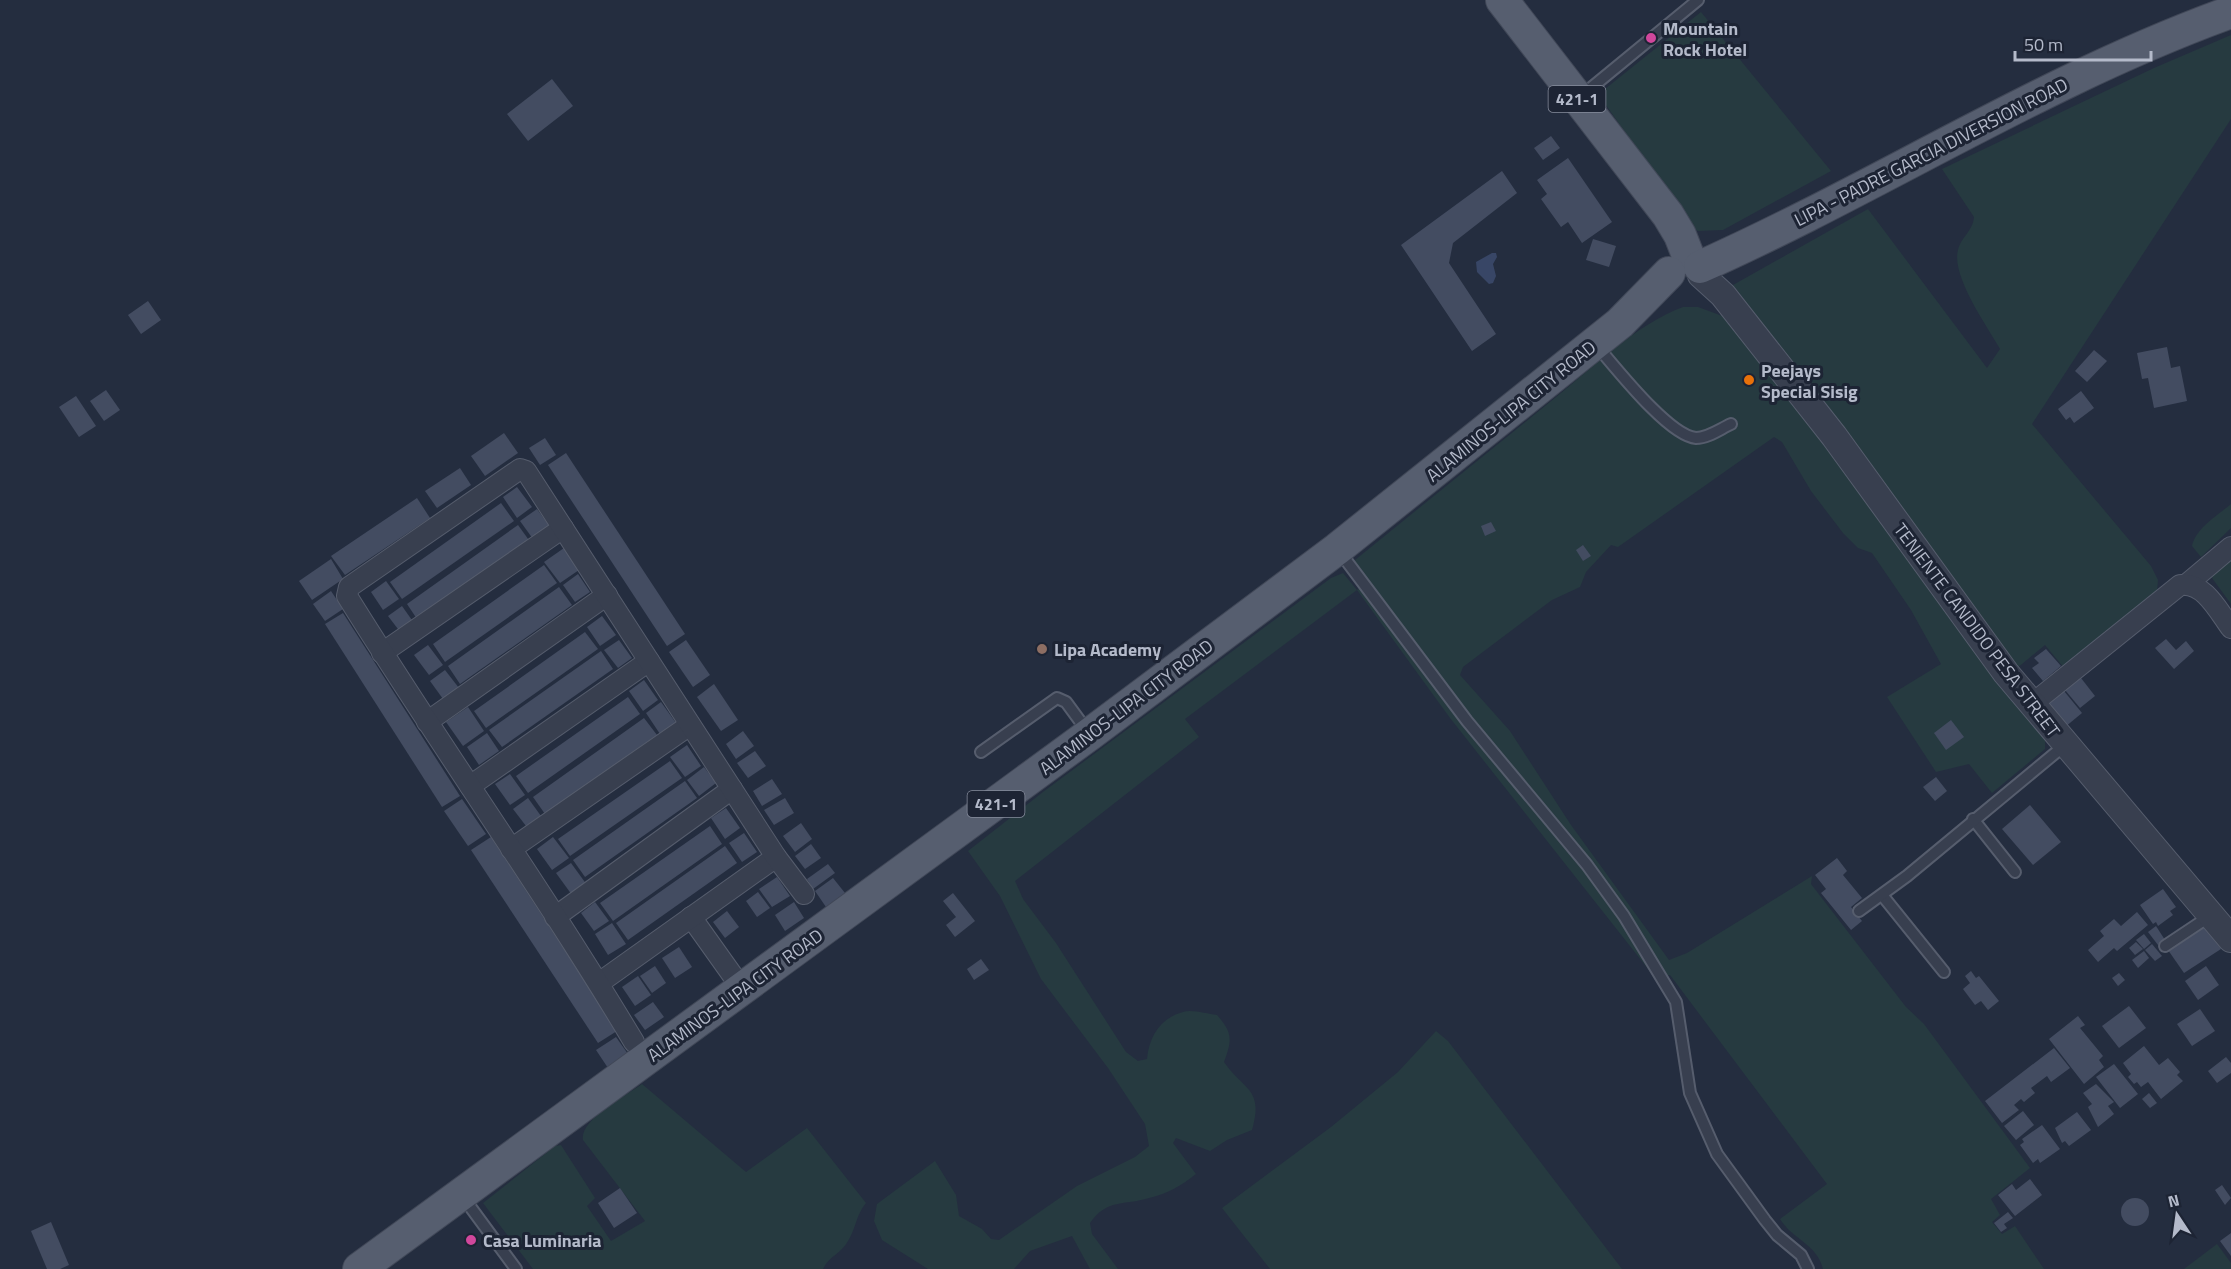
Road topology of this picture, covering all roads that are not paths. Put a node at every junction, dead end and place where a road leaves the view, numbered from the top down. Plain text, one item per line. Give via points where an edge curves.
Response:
1 (1502, 0) edge
2 (1698, 0) edge
3 (2231, 12) edge
4 (1578, 99) junction
5 (1686, 274) junction
6 (1595, 344) junction
7 (1731, 424) dead end
8 (563, 528) junction
9 (2231, 547) edge
10 (1337, 549) junction
11 (2187, 584) junction
12 (607, 595) junction
13 (2231, 628) edge
14 (382, 653) junction
15 (649, 662) junction
16 (2032, 704) junction
17 (427, 722) junction
18 (690, 725) junction
19 (1090, 734) junction
20 (2065, 745) junction
21 (981, 752) dead end
22 (470, 786) junction
23 (732, 789) junction
24 (1973, 819) junction
25 (511, 849) junction
26 (776, 857) junction
27 (2015, 872) dead end
28 (804, 894) dead end
29 (1882, 895) junction
30 (1859, 911) dead end
31 (2210, 915) junction
32 (555, 917) junction
33 (691, 917) junction
34 (2231, 939) edge
35 (2165, 946) dead end
36 (1944, 972) dead end
37 (599, 983) junction
38 (743, 990) junction
39 (634, 1042) dead end
40 (461, 1194) junction
41 (359, 1269) edge
42 (516, 1269) edge
43 (1808, 1269) edge

1 - 4 main road, 421-1
2 - 4 lane
3 - 5 main road, LIPA - PADRE GARCIA DIVERSION ROAD via 2068,81
4 - 5 main road, 421-1 via 1674,224
5 - 6 main road, ALAMINOS-LIPA CITY ROAD / 421-1
5 - 16 street, TENIENTE CANDIDO PESA STREET via 1709,300 1736,312 1834,436 1921,560
6 - 7 lane via 1678,432 1697,438
6 - 10 main road, ALAMINOS-LIPA CITY ROAD / 421-1
8 - 12 street
8 - 14 street
8 - 14 street via 526,471 520,469 349,587 347,596
9 - 11 street
10 - 19 main road, ALAMINOS-LIPA CITY ROAD / 421-1
10 - 43 lane via 1467,721 1587,865 1624,916 1676,1002 1689,1094 1717,1154 1765,1220 1801,1255
11 - 13 street via 2204,593
11 - 16 street via 2174,588
12 - 15 street
12 - 17 street
14 - 17 street
15 - 18 street
15 - 22 street
16 - 20 street, TENIENTE CANDIDO PESA STREET
17 - 22 street
18 - 23 street
18 - 25 street
19 - 21 lane via 1066,702 1057,698
19 - 38 main road, ALAMINOS-LIPA CITY ROAD / 421-1
20 - 24 lane
20 - 31 street, TENIENTE CANDIDO PESA STREET
22 - 25 street
23 - 26 street
23 - 32 street
24 - 27 lane
24 - 29 lane
25 - 32 street
26 - 28 street
26 - 33 street
29 - 30 lane
29 - 36 lane
31 - 34 street, TENIENTE CANDIDO PESA STREET
31 - 35 lane
32 - 37 street
33 - 37 street
33 - 38 street
37 - 39 street
38 - 40 main road, ALAMINOS-LIPA CITY ROAD / 421-1
40 - 41 main road, ALAMINOS-LIPA CITY ROAD / 421-1
40 - 42 lane

